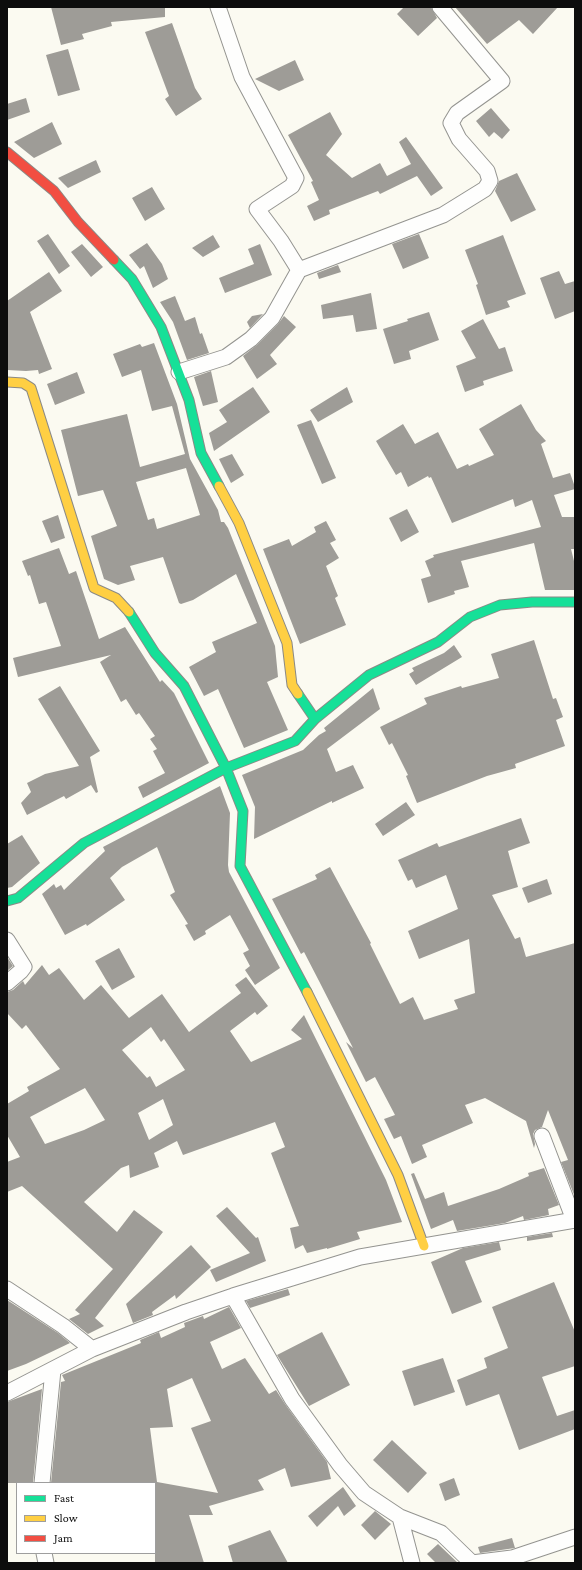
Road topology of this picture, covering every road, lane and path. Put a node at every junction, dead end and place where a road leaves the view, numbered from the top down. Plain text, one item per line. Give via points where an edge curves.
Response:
1 (218, 7) edge
2 (440, 7) edge
3 (7, 152) edge
4 (299, 270) junction
5 (179, 372) junction
6 (7, 382) edge
7 (575, 602) edge
8 (315, 719) junction
9 (226, 768) junction
10 (7, 901) edge
11 (7, 940) edge
12 (7, 983) edge
13 (542, 1136) dead end
14 (574, 1220) edge
15 (424, 1246) junction
16 (7, 1289) edge
17 (233, 1296) junction
18 (92, 1349) junction
19 (53, 1370) junction
20 (7, 1393) edge
21 (42, 1482) edge
22 (400, 1517) junction
23 (575, 1537) edge
24 (412, 1563) edge

1 - 4 street via 242,77 296,178 292,186 256,209
2 - 4 street via 502,81 457,113 451,123 459,138 487,171 490,181 485,189 443,215
3 - 5 street via 54,191 78,222 132,279 161,327
4 - 5 street via 272,318 251,339 226,357
5 - 8 street via 189,400 201,452 239,523 287,643 292,685
6 - 9 street via 22,383 32,388 94,588 116,598 128,610 155,653 184,686
7 - 8 street via 500,605 470,618 438,642 369,675
8 - 9 street via 295,741
9 - 10 street via 84,842 18,898
9 - 15 street via 242,811 240,866 304,986 398,1175
11 - 12 street via 24,967
13 - 14 street
14 - 15 street
15 - 17 street via 360,1257
16 - 18 street via 63,1326
17 - 18 street
17 - 22 street via 292,1399 340,1465 364,1493
18 - 19 street
19 - 20 street
19 - 21 street
22 - 23 street via 441,1533 472,1563 512,1558
22 - 24 street

